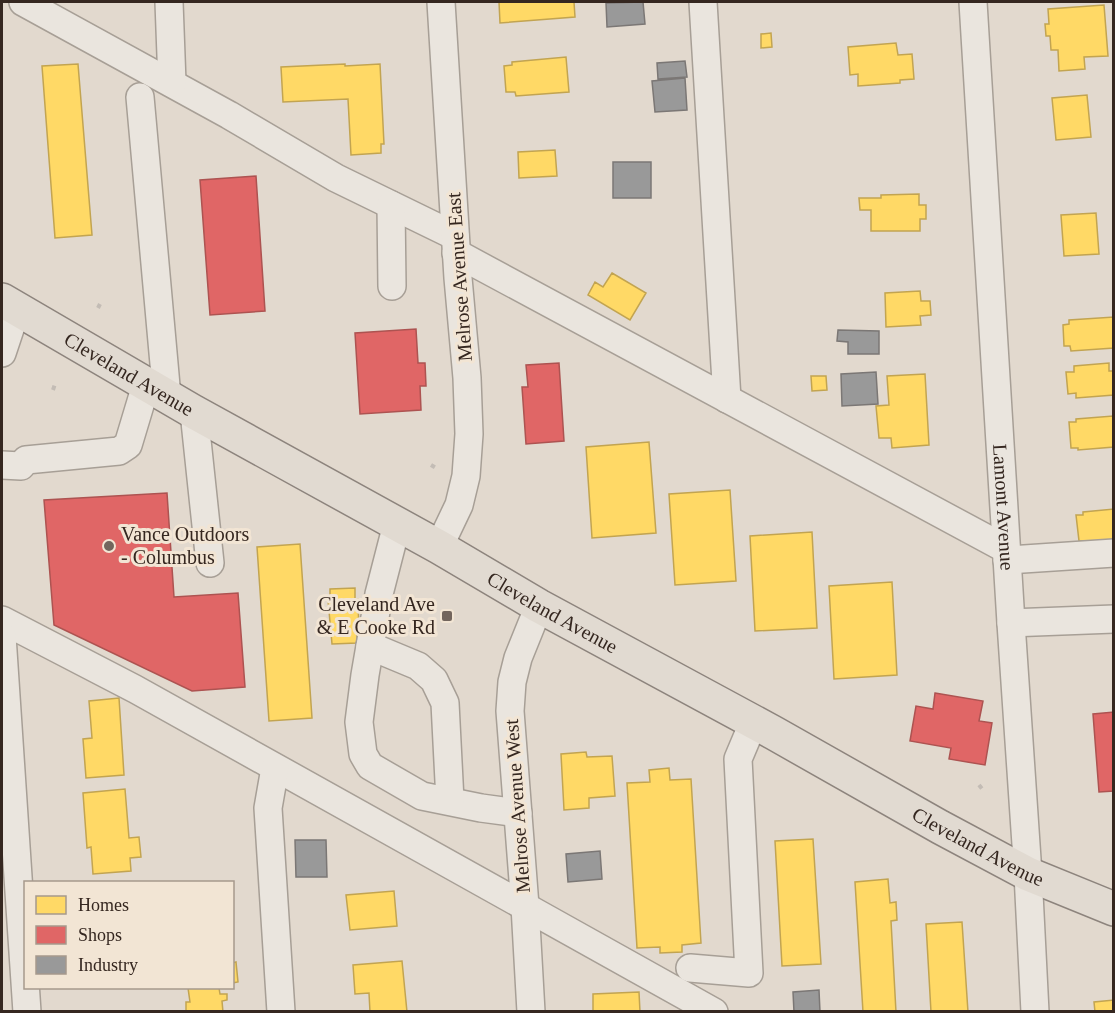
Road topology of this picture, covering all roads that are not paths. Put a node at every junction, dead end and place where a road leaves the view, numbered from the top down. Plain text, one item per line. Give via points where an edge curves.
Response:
1 (23, 2) edge
2 (168, 2) edge
3 (441, 2) edge
4 (703, 2) edge
5 (973, 2) edge
6 (172, 83) junction
7 (140, 97) dead end
8 (391, 205) junction
9 (456, 245) junction
10 (392, 286) dead end
11 (9, 304) edge
12 (2, 353) edge
13 (169, 398) junction
14 (727, 399) junction
15 (2, 465) edge
16 (397, 524) junction
17 (439, 547) junction
18 (1113, 553) edge
19 (1007, 554) junction
20 (210, 563) dead end
21 (539, 606) junction
22 (1113, 619) edge
23 (2, 620) edge
24 (1011, 623) junction
25 (2, 636) edge
26 (370, 646) junction
27 (754, 722) junction
28 (275, 768) junction
29 (450, 801) junction
30 (518, 813) junction
31 (1028, 874) junction
32 (525, 906) junction
33 (1113, 909) edge
34 (24, 966) edge
35 (690, 968) dead end
36 (26, 989) edge
37 (27, 1011) edge
38 (281, 1011) edge
39 (531, 1011) edge
40 (714, 1011) edge
41 (1035, 1011) edge

1 - 6 street
2 - 6 street
3 - 9 street, Melrose Avenue East
4 - 14 street
5 - 19 street, Lamont Avenue
6 - 8 street via 336,178
7 - 13 street
8 - 9 street
8 - 10 street
9 - 14 street
9 - 17 street, Melrose Avenue East via 469,434 459,506
11 - 12 street
11 - 13 main road, Cleveland Avenue
13 - 15 street via 119,451 26,460 21,466
13 - 16 main road, Cleveland Avenue
13 - 20 street
14 - 19 street
16 - 17 main road, Cleveland Avenue
16 - 26 street
17 - 21 main road, Cleveland Avenue
18 - 19 street
19 - 24 street, Lamont Avenue
21 - 27 main road, Cleveland Avenue
21 - 30 street, Melrose Avenue West via 512,682 510,711
22 - 24 street
23 - 28 street
24 - 31 street, Lamont Avenue
25 - 34 street
26 - 29 street via 418,666 434,680 445,703
26 - 29 street via 360,722 363,754 370,766 422,796
27 - 31 main road, Cleveland Avenue
27 - 35 street via 738,759 749,973
28 - 32 street
28 - 38 street via 268,808
29 - 30 street
30 - 32 street, Melrose Avenue West
31 - 33 main road, Cleveland Avenue
31 - 41 street, Lamont Avenue
32 - 39 street, Melrose Avenue West
32 - 40 street
36 - 37 street

